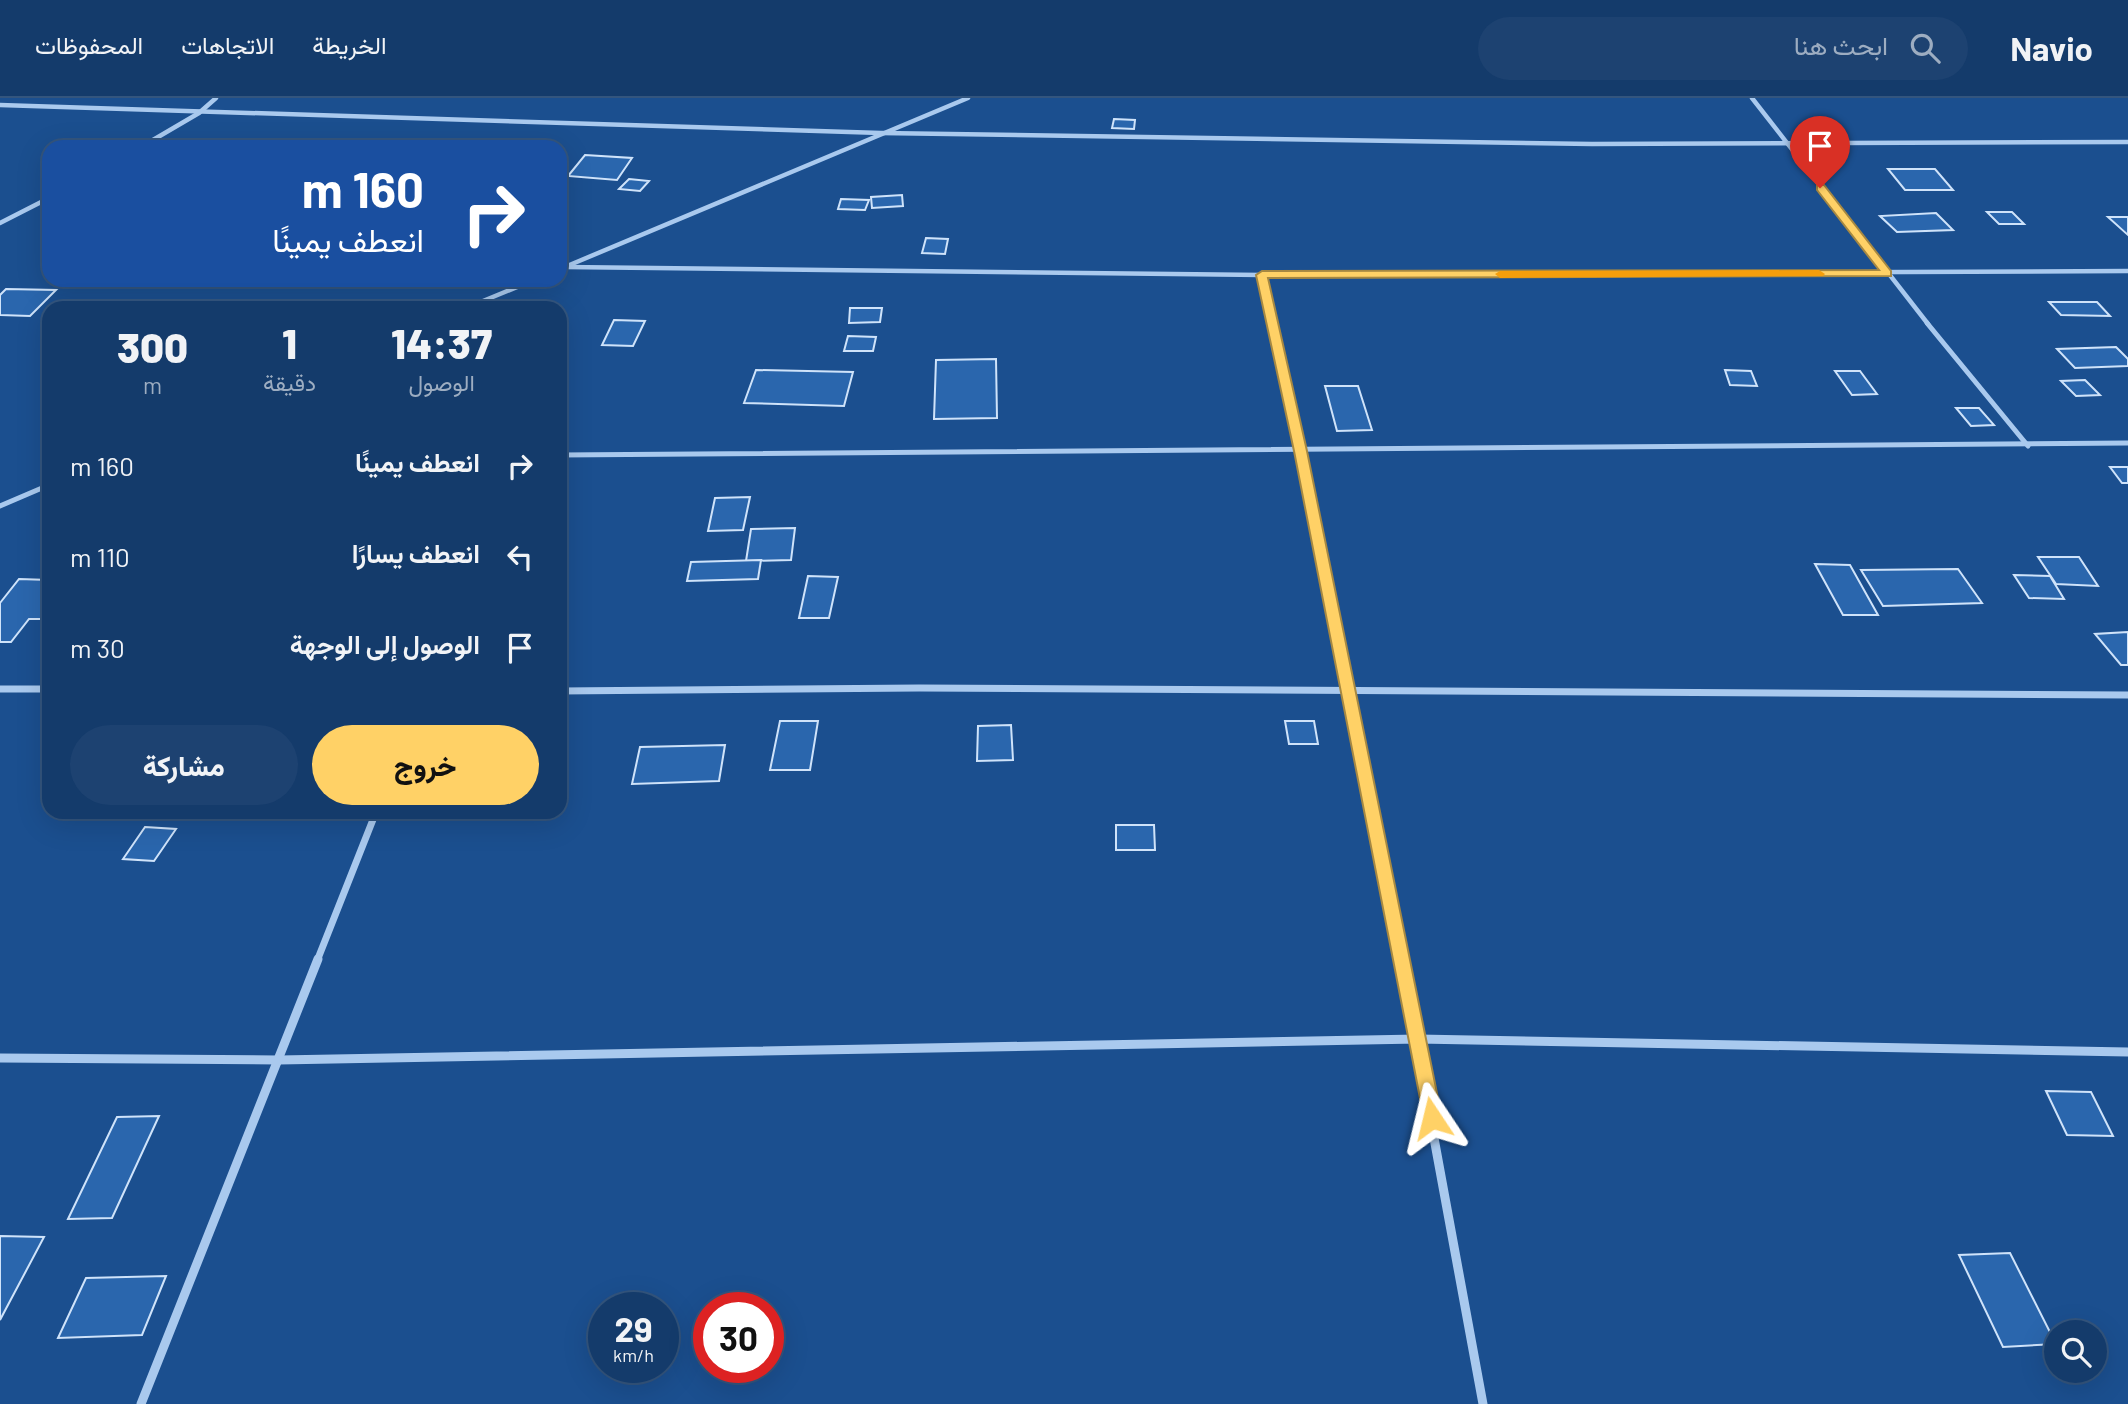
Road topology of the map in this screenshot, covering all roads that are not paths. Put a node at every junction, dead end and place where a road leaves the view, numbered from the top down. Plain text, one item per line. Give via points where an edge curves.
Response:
1 (216, 98) edge
2 (968, 98) edge
3 (1752, 98) edge
4 (0, 105) edge
5 (199, 113) junction
6 (881, 133) junction
7 (153, 140) edge
8 (2128, 142) edge
9 (1787, 145) junction
10 (42, 202) edge
11 (0, 223) edge
12 (567, 266) edge
13 (567, 268) edge
14 (2128, 271) edge
15 (1887, 274) junction
16 (1262, 275) junction
17 (517, 287) edge
18 (483, 301) edge
19 (2128, 443) edge
20 (2028, 446) junction
21 (1301, 451) junction
22 (567, 455) edge
23 (42, 488) edge
24 (0, 506) edge
25 (0, 689) edge
26 (42, 689) edge
27 (567, 691) edge
28 (1347, 691) junction
29 (2128, 695) edge
30 (373, 819) edge
31 (1418, 1039) junction
32 (2128, 1052) edge
33 (0, 1058) edge
34 (279, 1060) junction
35 (141, 1404) edge
36 (1483, 1404) edge

1 - 5 street
2 - 6 street
3 - 9 street
4 - 5 street
5 - 6 street
5 - 7 street
6 - 9 street
6 - 12 street
8 - 9 street
9 - 15 street
10 - 11 street
13 - 16 street
14 - 15 street
15 - 16 street
15 - 20 street
16 - 21 street
17 - 18 street
19 - 20 street
20 - 21 street
21 - 22 street
21 - 28 street
23 - 24 street
25 - 26 street
27 - 28 street
28 - 29 street
28 - 31 street
30 - 34 street
31 - 32 street
31 - 34 street
31 - 36 street
33 - 34 street
34 - 35 street

